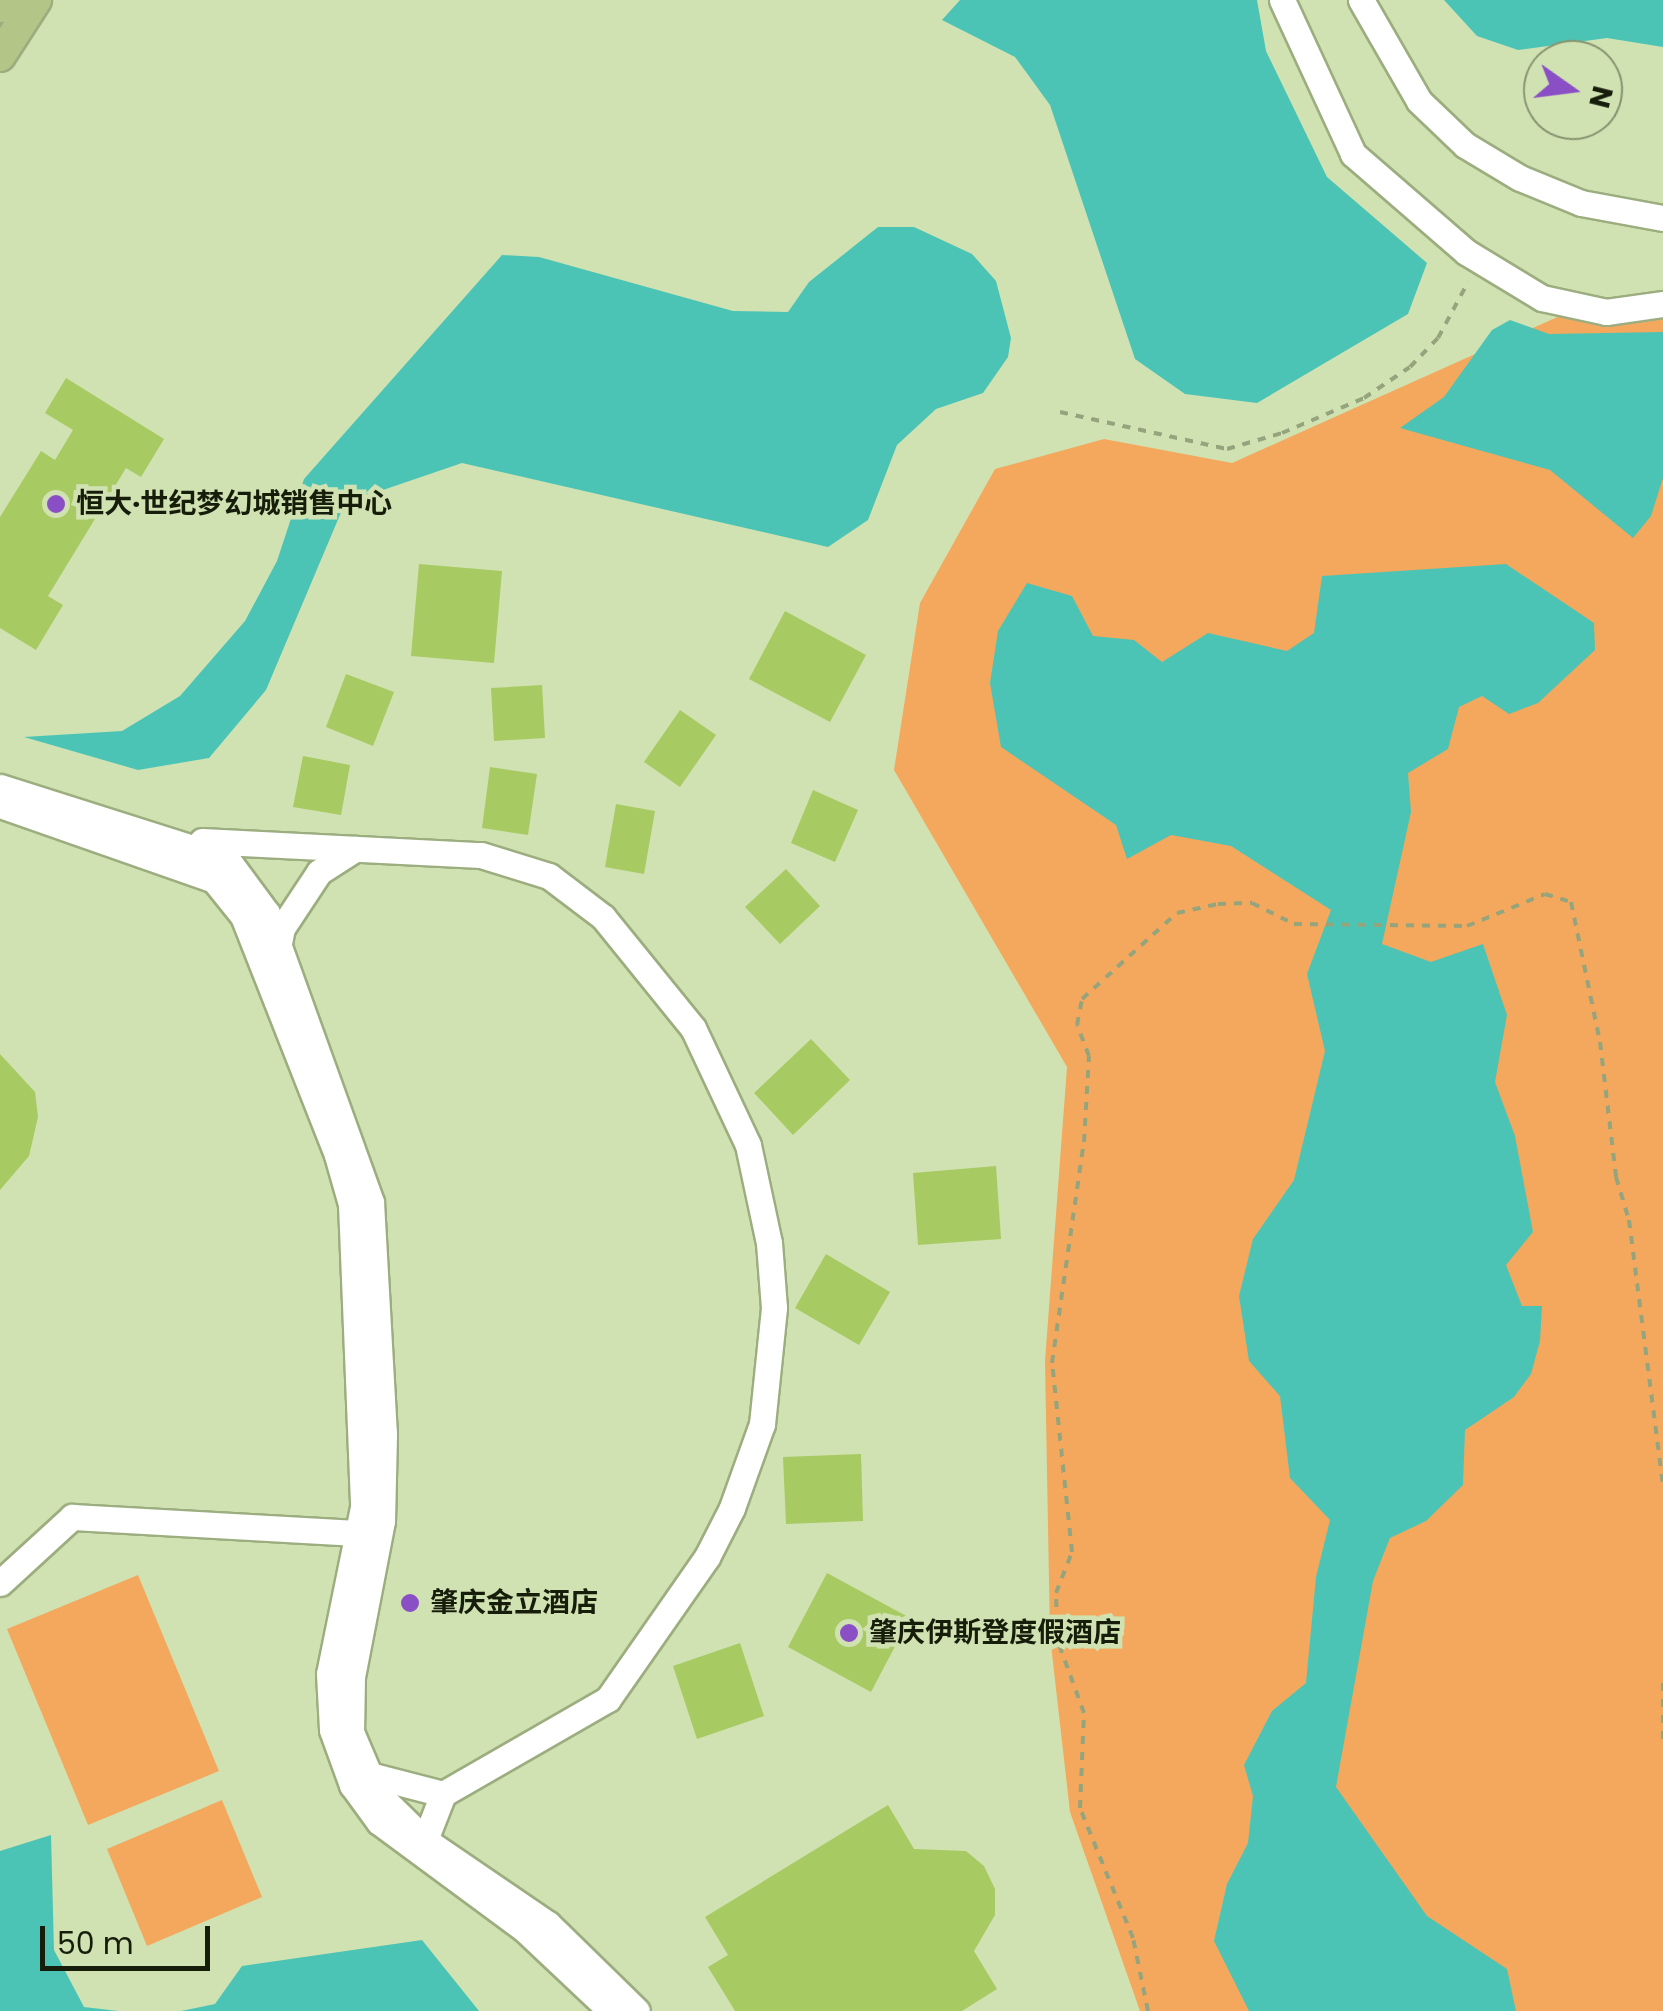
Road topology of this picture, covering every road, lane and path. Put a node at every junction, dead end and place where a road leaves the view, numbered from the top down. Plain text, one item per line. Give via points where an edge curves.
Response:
1 (4, 0) edge
2 (36, 0) edge
3 (1282, 0) edge
4 (1361, 0) edge
5 (0, 7) edge
6 (0, 56) edge
7 (1663, 218) edge
8 (1480, 260) junction
9 (1663, 304) edge
10 (1060, 412) dead end
11 (0, 787) edge
12 (0, 805) edge
13 (177, 840) junction
14 (355, 849) junction
15 (280, 943) junction
16 (1663, 1486) edge
17 (358, 1533) junction
18 (0, 1583) edge
19 (1663, 1683) edge
20 (1663, 1740) edge
21 (370, 1775) junction
22 (443, 1794) junction
23 (425, 1840) junction
24 (612, 2011) edge
25 (637, 2011) edge
26 (1148, 2011) edge

1 - 5 main road
2 - 6 main road
3 - 8 street via 1353,154
4 - 7 street via 1419,101 1465,145 1581,203
8 - 9 street via 1542,298 1606,312
8 - 10 path via 1438,338 1410,367 1364,398 1282,434 1227,449
11 - 13 street
12 - 17 street via 214,880 243,916 338,1155 350,1204 364,1450
13 - 14 street
13 - 15 street via 227,859 250,885
14 - 15 street via 319,872 282,928
14 - 22 street via 481,855 550,876 603,918 693,1028 728,1093 748,1145 769,1243 774,1308 762,1424 708,1557 608,1699
15 - 21 street via 370,1202 384,1434 382,1521 352,1677 351,1732
16 - 26 path via 1629,1220 1571,902 1545,894 1467,926 1294,924 1252,904 1176,913 1082,999 1077,1025 1090,1056 1084,1142 1052,1363 1072,1552 1056,1593 1058,1639 1084,1712 1080,1808 1134,1938
17 - 18 street via 72,1517
17 - 24 street via 329,1674 332,1730 352,1786 411,1852 524,1929
19 - 20 path
21 - 22 street
21 - 23 street via 378,1794
22 - 23 street
23 - 25 street via 548,1924

